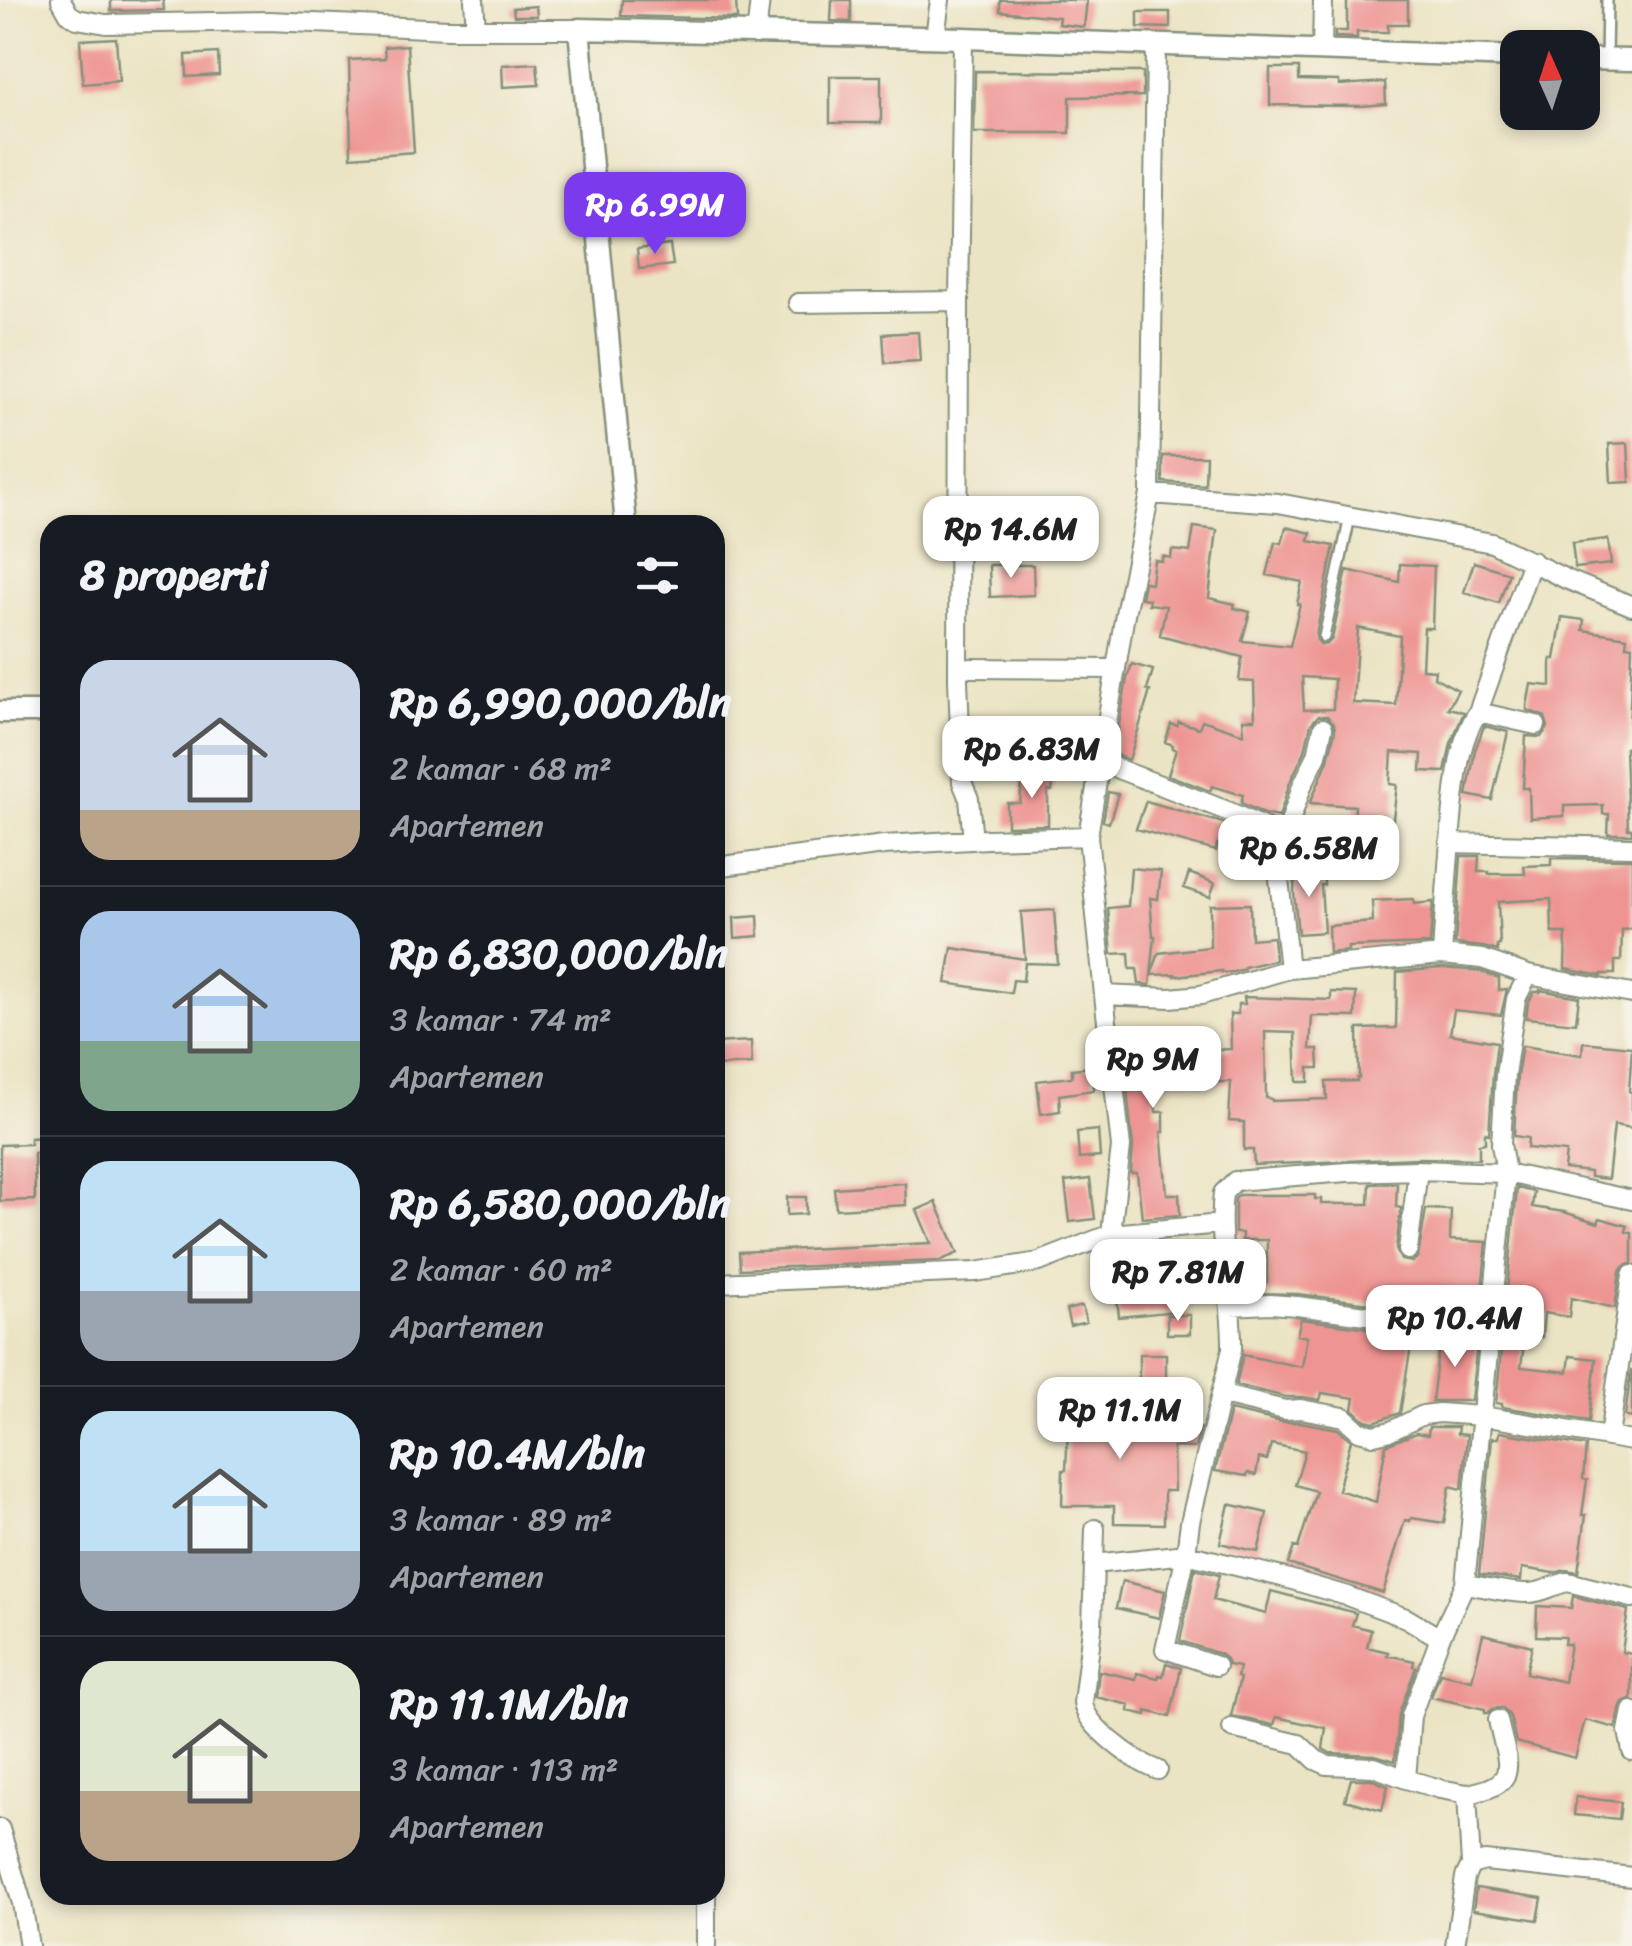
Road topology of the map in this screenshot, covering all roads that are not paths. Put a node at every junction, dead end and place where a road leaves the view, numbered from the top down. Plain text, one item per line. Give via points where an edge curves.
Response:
1 (62, 0) edge
2 (269, 0) edge
3 (474, 0) edge
4 (760, 0) edge
5 (940, 0) edge
6 (1323, 0) edge
7 (1607, 0) edge
8 (269, 21) junction
9 (476, 30) junction
10 (579, 30) junction
11 (756, 34) junction
12 (934, 37) junction
13 (962, 38) junction
14 (1156, 46) junction
15 (1322, 51) junction
16 (1500, 56) edge
17 (1600, 59) edge
18 (1606, 59) junction
19 (1632, 60) edge
20 (958, 301) junction
21 (798, 303) dead end
22 (1150, 494) junction
23 (625, 515) edge
24 (1350, 517) junction
25 (1532, 561) junction
26 (1632, 606) edge
27 (1324, 637) dead end
28 (970, 668) dead end
29 (1116, 669) junction
30 (0, 712) edge
31 (40, 712) edge
32 (1478, 712) junction
33 (1536, 725) dead end
34 (1324, 728) dead end
35 (1100, 762) junction
36 (1088, 836) junction
37 (1286, 837) junction
38 (973, 840) junction
39 (1449, 842) junction
40 (1632, 847) edge
41 (725, 865) edge
42 (1442, 956) junction
43 (1289, 969) junction
44 (1528, 975) junction
45 (1104, 994) junction
46 (1632, 994) edge
47 (1418, 1170) junction
48 (1506, 1174) junction
49 (1632, 1200) edge
50 (1221, 1224) junction
51 (1111, 1234) junction
52 (1408, 1250) dead end
53 (1632, 1275) edge
54 (725, 1283) edge
55 (1230, 1306) junction
56 (1490, 1331) junction
57 (1222, 1395) junction
58 (1482, 1416) junction
59 (1609, 1437) junction
60 (1632, 1441) edge
61 (1095, 1529) dead end
62 (1186, 1554) junction
63 (1094, 1564) junction
64 (1465, 1584) junction
65 (1632, 1598) edge
66 (1440, 1638) junction
67 (1216, 1666) dead end
68 (1632, 1711) edge
69 (1498, 1720) dead end
70 (1232, 1728) dead end
71 (1632, 1751) edge
72 (1158, 1770) dead end
73 (1406, 1778) junction
74 (1467, 1794) junction
75 (0, 1830) edge
76 (1471, 1864) junction
77 (1632, 1877) edge
78 (706, 1905) edge
79 (29, 1946) edge
80 (706, 1946) edge
81 (1455, 1946) edge

1 - 8 street via 77,20 106,24
2 - 8 street
3 - 9 street
4 - 11 street
5 - 12 street
6 - 15 street
7 - 18 lane
8 - 9 street
9 - 10 street
10 - 11 street
10 - 23 street
11 - 12 street
12 - 13 street
13 - 14 street
13 - 20 street
14 - 15 street
14 - 22 street
15 - 16 street
17 - 18 street
18 - 19 street
20 - 21 street
20 - 38 street via 958,680 962,782
22 - 24 street via 1278,503
22 - 29 street
24 - 25 street via 1492,542
24 - 27 lane
25 - 26 street
25 - 32 street
28 - 29 street
29 - 35 street
30 - 31 street
32 - 33 street
32 - 39 street via 1463,742
34 - 37 street
35 - 36 street
35 - 37 street
36 - 38 street
36 - 45 street
37 - 43 street via 1276,868
38 - 41 street
39 - 40 street
39 - 42 street
42 - 43 street
42 - 44 street via 1482,959
43 - 45 street via 1201,995
44 - 46 street
44 - 48 street via 1516,999 1505,1075
45 - 51 street via 1121,1147
47 - 48 street
47 - 50 street via 1235,1181 1223,1193
47 - 52 street
48 - 49 street
48 - 56 street
50 - 51 street
50 - 55 street
51 - 54 street via 1039,1262 975,1272
53 - 59 street
55 - 56 street via 1298,1306
55 - 57 street via 1232,1349
56 - 58 street
57 - 58 street via 1344,1417 1374,1434 1428,1414
57 - 62 street
58 - 59 street
58 - 64 street
59 - 60 street
61 - 63 street
62 - 63 street
62 - 66 street via 1347,1596
62 - 67 street via 1166,1649
63 - 72 street via 1084,1712 1143,1765
64 - 65 street via 1529,1593 1568,1582
64 - 66 street
66 - 73 street via 1411,1716
68 - 71 street
69 - 74 street via 1505,1778
70 - 73 street via 1299,1744 1328,1765 1374,1767
73 - 74 street
74 - 76 street
75 - 79 street
76 - 77 street
76 - 81 street
78 - 80 street

